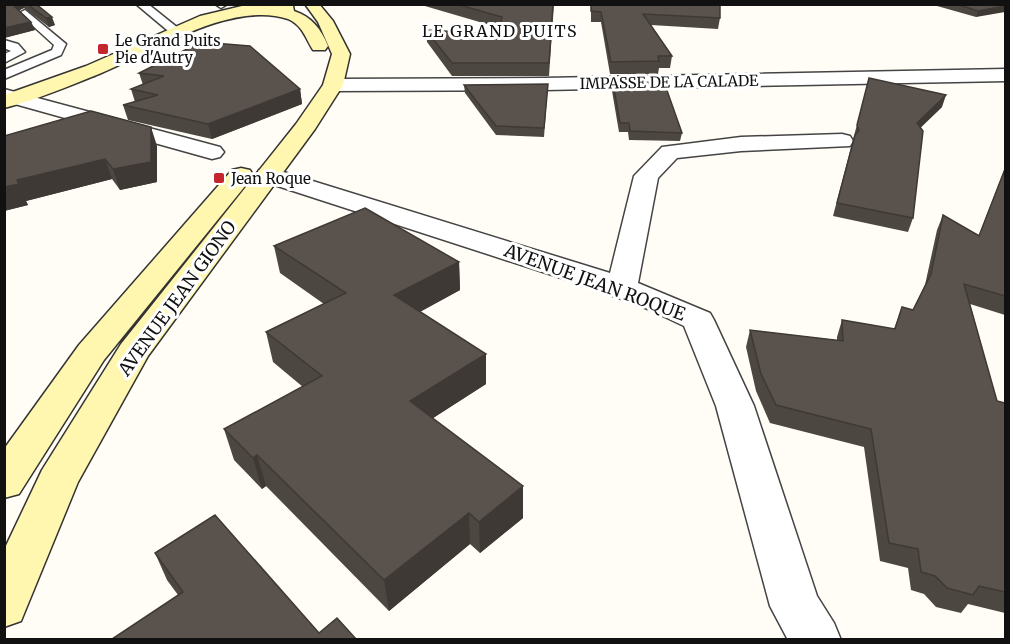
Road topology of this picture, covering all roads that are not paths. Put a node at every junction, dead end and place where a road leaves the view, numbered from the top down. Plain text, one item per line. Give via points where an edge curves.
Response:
1 (141, 4) edge
2 (238, 4) edge
3 (221, 5) edge
4 (313, 5) edge
5 (261, 10) junction
6 (25, 13) edge
7 (173, 29) junction
8 (4, 44) edge
9 (4, 59) edge
10 (4, 75) edge
11 (1005, 75) edge
12 (333, 86) junction
13 (7, 96) edge
14 (842, 141) dead end
15 (212, 152) dead end
16 (268, 175) junction
17 (622, 288) junction
18 (4, 482) edge
19 (4, 605) edge
20 (816, 639) edge

1 - 7 lane
2 - 5 street, AVENUE JEAN GIONO
3 - 7 street
4 - 5 street
4 - 12 street, AVENUE JEAN GIONO via 341,54
5 - 7 street via 221,14
5 - 18 street, AVENUE JEAN GIONO via 302,18 316,35 320,49 317,82 91,353
6 - 10 lane via 60,44 57,52
7 - 13 street via 93,70
8 - 9 lane via 19,52
11 - 12 street, IMPASSE DE LA CALADE
12 - 16 street, AVENUE JEAN GIONO
13 - 15 street
14 - 17 street via 741,144 670,152 646,176
16 - 17 street, AVENUE JEAN ROQUE
16 - 19 street, AVENUE JEAN GIONO via 133,352 57,481
17 - 20 street, AVENUE JEAN ROQUE via 698,320 735,406 795,606

